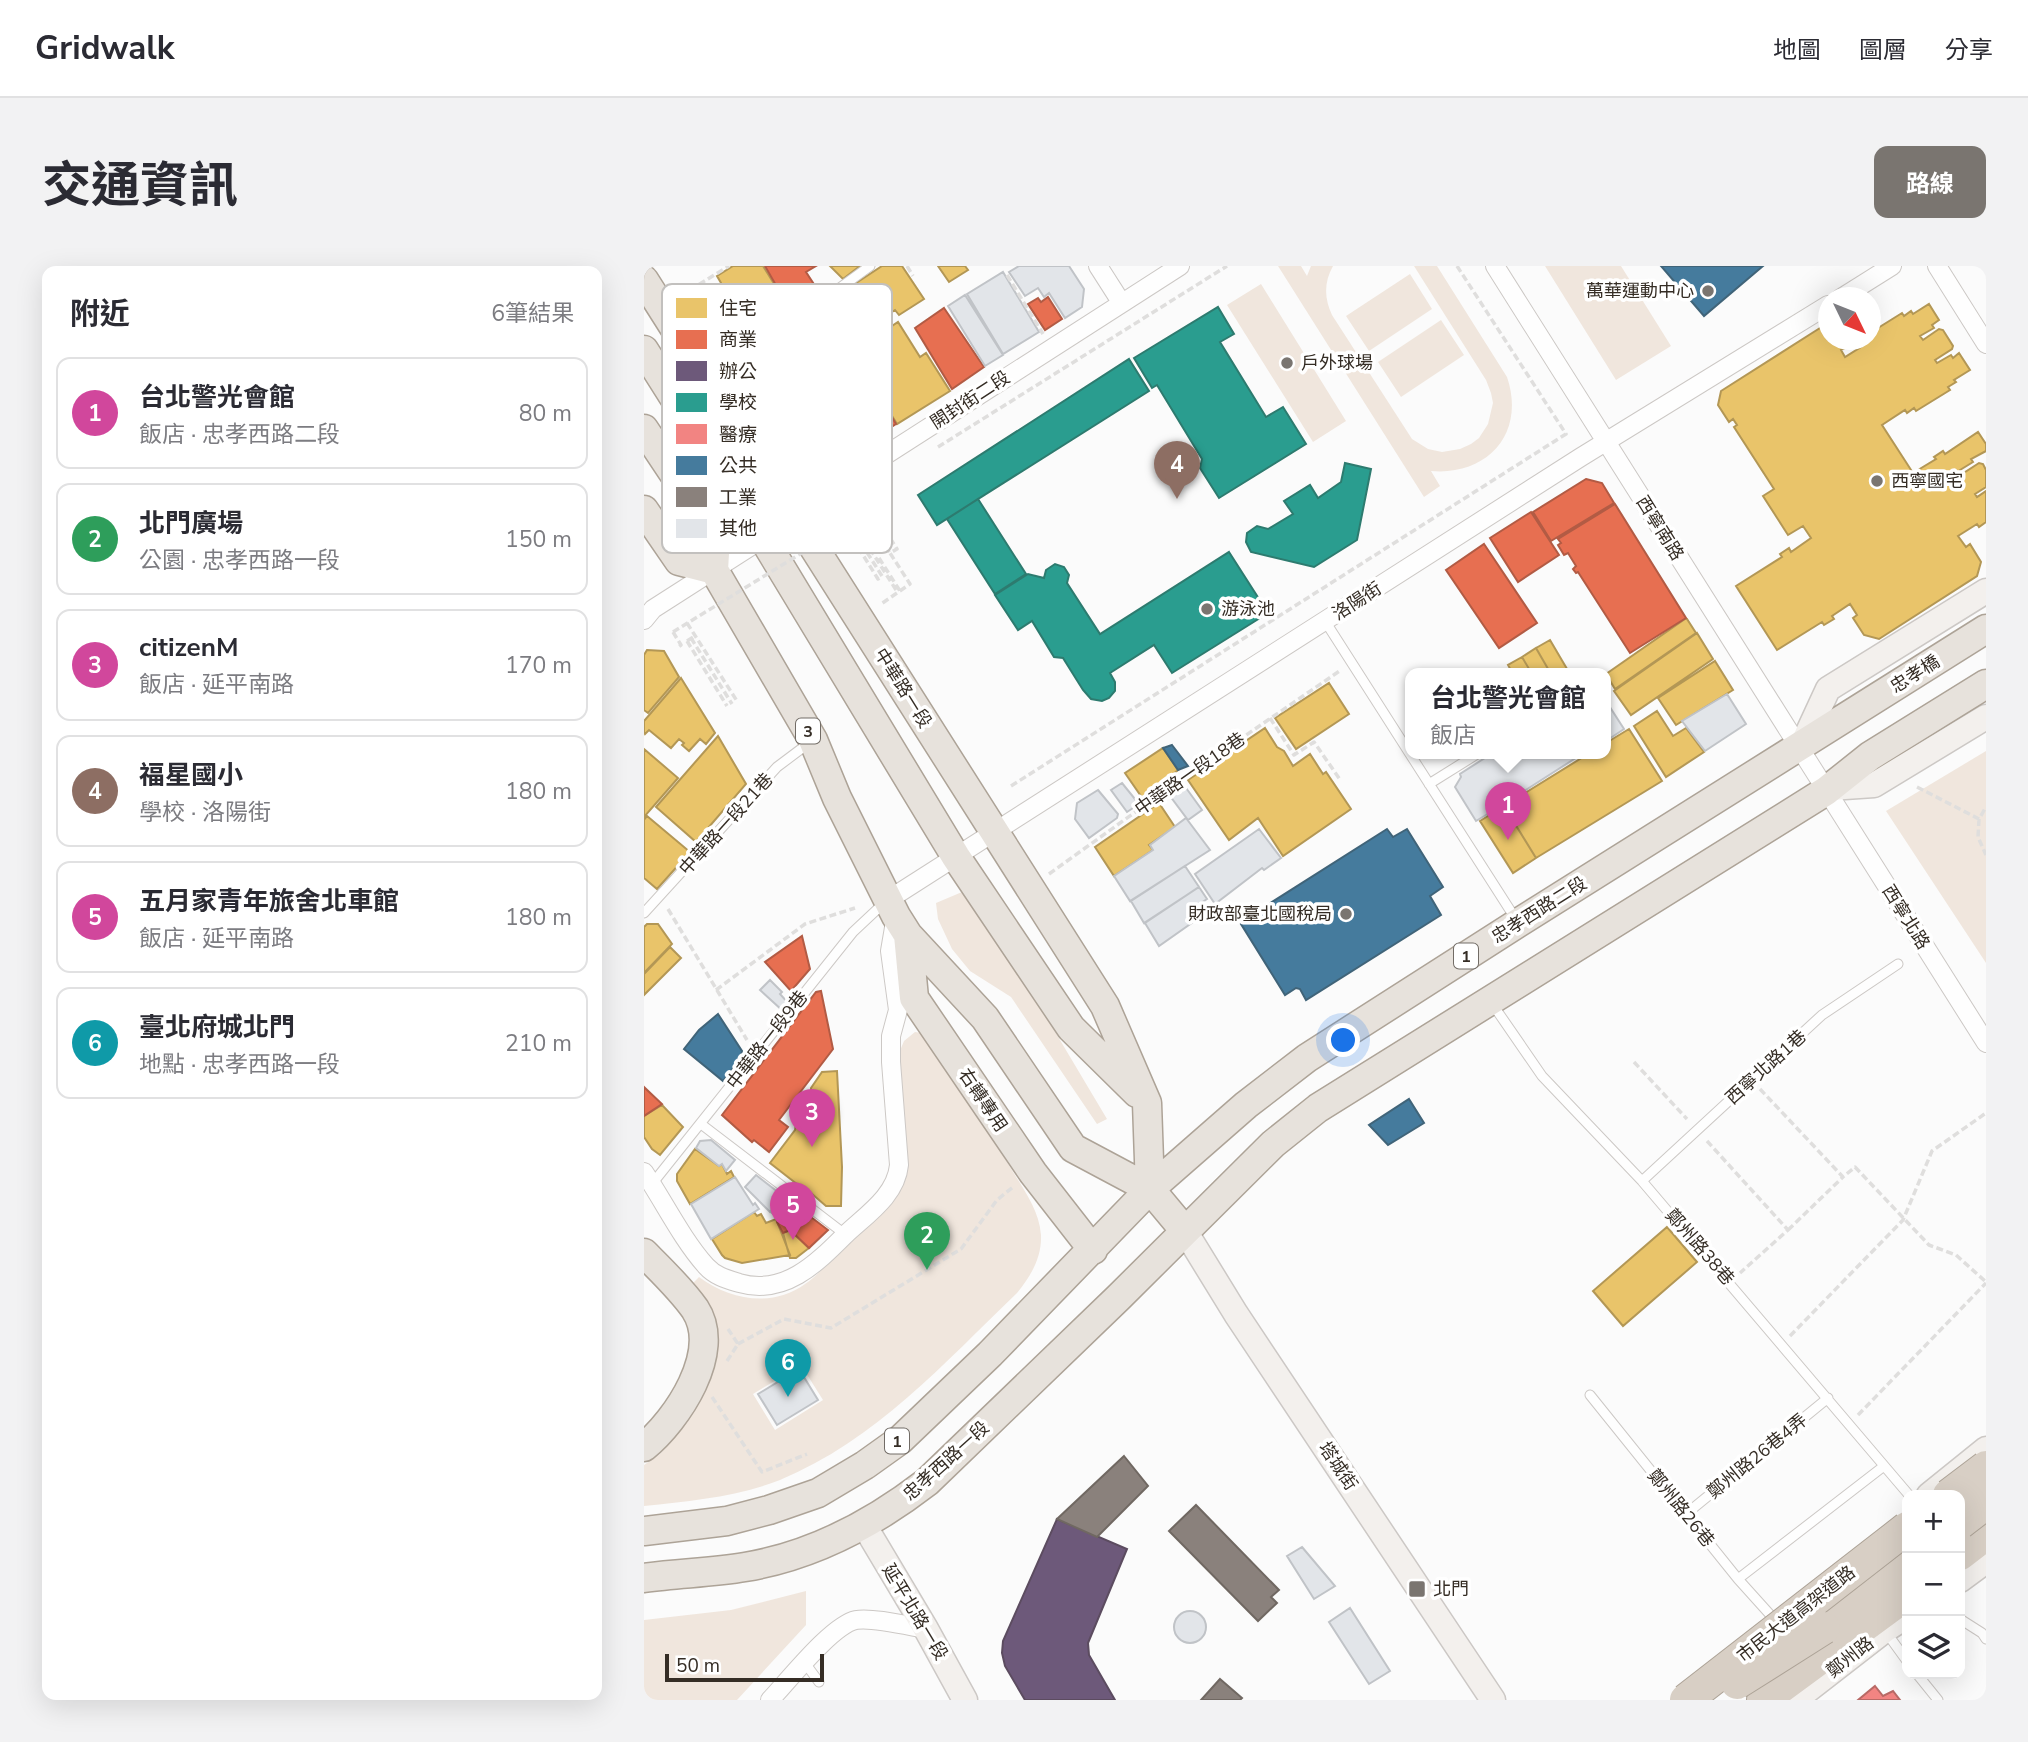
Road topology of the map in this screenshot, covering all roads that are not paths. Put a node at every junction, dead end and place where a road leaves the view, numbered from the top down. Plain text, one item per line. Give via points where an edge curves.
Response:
1 (870, 266) edge
2 (1098, 266) edge
3 (1180, 266) edge
4 (1495, 266) edge
5 (1879, 266) edge
6 (1892, 266) edge
7 (1937, 266) edge
8 (644, 280) edge
9 (845, 284) edge
10 (1859, 287) edge
11 (1121, 302) junction
12 (662, 309) edge
13 (1818, 312) edge
14 (1986, 344) edge
15 (644, 350) edge
16 (662, 378) edge
17 (1693, 388) junction
18 (644, 429) edge
19 (1605, 443) junction
20 (892, 451) edge
21 (662, 456) edge
22 (644, 510) edge
23 (662, 536) edge
24 (674, 553) edge
25 (715, 553) edge
26 (740, 553) edge
27 (772, 553) edge
28 (817, 553) edge
29 (714, 570) junction
30 (1986, 591) edge
31 (644, 620) edge
32 (1325, 621) junction
33 (1986, 629) edge
34 (1986, 684) edge
35 (1986, 717) edge
36 (1844, 718) joint
37 (813, 740) junction
38 (1801, 745) junction
39 (1405, 746) edge
40 (1413, 759) edge
41 (1469, 759) edge
42 (1429, 784) junction
43 (1828, 789) junction
44 (994, 832) junction
45 (956, 857) junction
46 (644, 913) edge
47 (897, 917) junction
48 (1518, 923) junction
49 (1898, 964) dead end
50 (1490, 1001) junction
51 (1986, 1043) edge
52 (1147, 1103) junction
53 (701, 1124) junction
54 (648, 1178) edge
55 (1642, 1181) junction
56 (1150, 1189) junction
57 (1185, 1231) junction
58 (846, 1235) junction
59 (1093, 1250) junction
60 (644, 1253) edge
61 (1590, 1395) dead end
62 (1828, 1398) junction
63 (644, 1447) edge
64 (1986, 1449) edge
65 (1884, 1466) junction
66 (1986, 1467) edge
67 (1952, 1484) edge
68 (1905, 1490) edge
69 (1986, 1503) edge
70 (1686, 1514) junction
71 (1902, 1518) edge
72 (1986, 1518) edge
73 (1965, 1519) edge
74 (864, 1525) junction
75 (644, 1531) edge
76 (1902, 1532) edge
77 (1986, 1534) edge
78 (1961, 1553) edge
79 (1986, 1561) edge
80 (1902, 1568) edge
81 (1965, 1576) edge
82 (644, 1578) edge
83 (1738, 1579) junction
84 (1902, 1597) edge
85 (1774, 1619) junction
86 (1902, 1619) edge
87 (1965, 1622) edge
88 (926, 1629) junction
89 (1885, 1630) junction
90 (1986, 1639) edge
91 (1796, 1648) dead end
92 (1902, 1654) edge
93 (805, 1663) junction
94 (1921, 1679) edge
95 (819, 1682) dead end
96 (1736, 1693) edge
97 (1678, 1699) edge
98 (770, 1700) edge
99 (965, 1700) edge
100 (1493, 1700) edge
101 (1796, 1700) edge
102 (1938, 1700) edge

1 - 9 lane
2 - 11 street
3 - 11 street, 開封街二段
4 - 19 street, 西寧南路
5 - 17 lane via 1733,355
6 - 10 street
7 - 14 street
8 - 12 main road, 中華路一段
11 - 20 street, 開封街二段
13 - 17 street, 洛陽街
15 - 16 main road
17 - 19 street, 洛陽街
18 - 21 main road
19 - 32 street, 洛陽街
19 - 38 street, 西寧南路
22 - 23 main road
24 - 29 main road via 679,561
25 - 29 main road
26 - 29 street, 開封街二段
27 - 45 main road
28 - 44 main road, 中華路一段
29 - 31 street, 開封街二段 via 653,609
29 - 37 main road, 3
30 - 38 street via 1828,689
32 - 39 lane
32 - 44 street, 洛陽街
33 - 36 main road, 忠孝橋 / 1
34 - 43 main road via 1870,756
35 - 43 street via 1874,785
36 - 38 main road, 忠孝西路二段 / 1
37 - 46 lane, 中華路一段21巷 via 778,767
37 - 47 main road, 3
38 - 43 street, 西寧南路
38 - 48 main road, 忠孝西路二段 / 1
40 - 42 lane
41 - 42 lane
42 - 48 lane
43 - 50 main road
43 - 51 street, 西寧北路
44 - 45 street, 洛陽街
44 - 52 main road, 中華路一段 via 1105,1006
45 - 47 street, 洛陽街
45 - 52 main road via 1071,1028
47 - 53 lane, 中華路一段9巷 via 853,932
47 - 56 main road, 3 via 985,1018 1073,1148
47 - 58 street via 890,951 898,1010 891,1036 898,1176 888,1194
47 - 59 main road, 右轉專用 via 914,998 1033,1173
48 - 56 main road, 忠孝西路二段 / 1 via 1307,1058
49 - 55 lane, 西寧北路1巷 via 1822,1015
50 - 55 lane, 鄭州路38巷 via 1542,1076
50 - 57 main road via 1318,1108 1273,1144
52 - 56 main road, 中華路一段
53 - 54 lane, 中華路一段9巷
53 - 58 lane
54 - 58 street via 708,1268 720,1277 751,1286 798,1276
55 - 62 lane, 鄭州路38巷
56 - 57 main road, 3
56 - 59 main road, 1
57 - 74 main road, 忠孝西路一段 via 927,1482
57 - 100 street, 塔城街
59 - 75 main road, 1 via 900,1440 842,1481 727,1521
60 - 63 main road via 696,1311 703,1330 695,1378 678,1407
61 - 70 lane, 鄭州路26巷
62 - 65 lane, 鄭州路38巷
62 - 70 lane, 鄭州路26巷4弄
64 - 67 street
65 - 68 lane, 鄭州路38巷
65 - 83 lane
66 - 67 highway, bridge
67 - 72 street
69 - 73 highway, bridge
70 - 83 lane, 鄭州路26巷
71 - 85 street
74 - 82 main road, 忠孝西路一段 via 791,1556 748,1567
74 - 88 street, 延平北路一段
76 - 97 highway, 市民大道高架道路, bridge
77 - 78 highway
79 - 81 street
80 - 96 highway, bridge
83 - 85 lane, 鄭州路26巷
84 - 96 highway
85 - 97 street
86 - 89 street, 鄭州路
87 - 90 lane
88 - 93 street via 856,1620 831,1634
88 - 99 street, 延平北路一段
89 - 92 lane
89 - 101 street, 鄭州路
91 - 96 lane
93 - 95 lane
93 - 98 street
94 - 102 lane
96 - 97 lane

